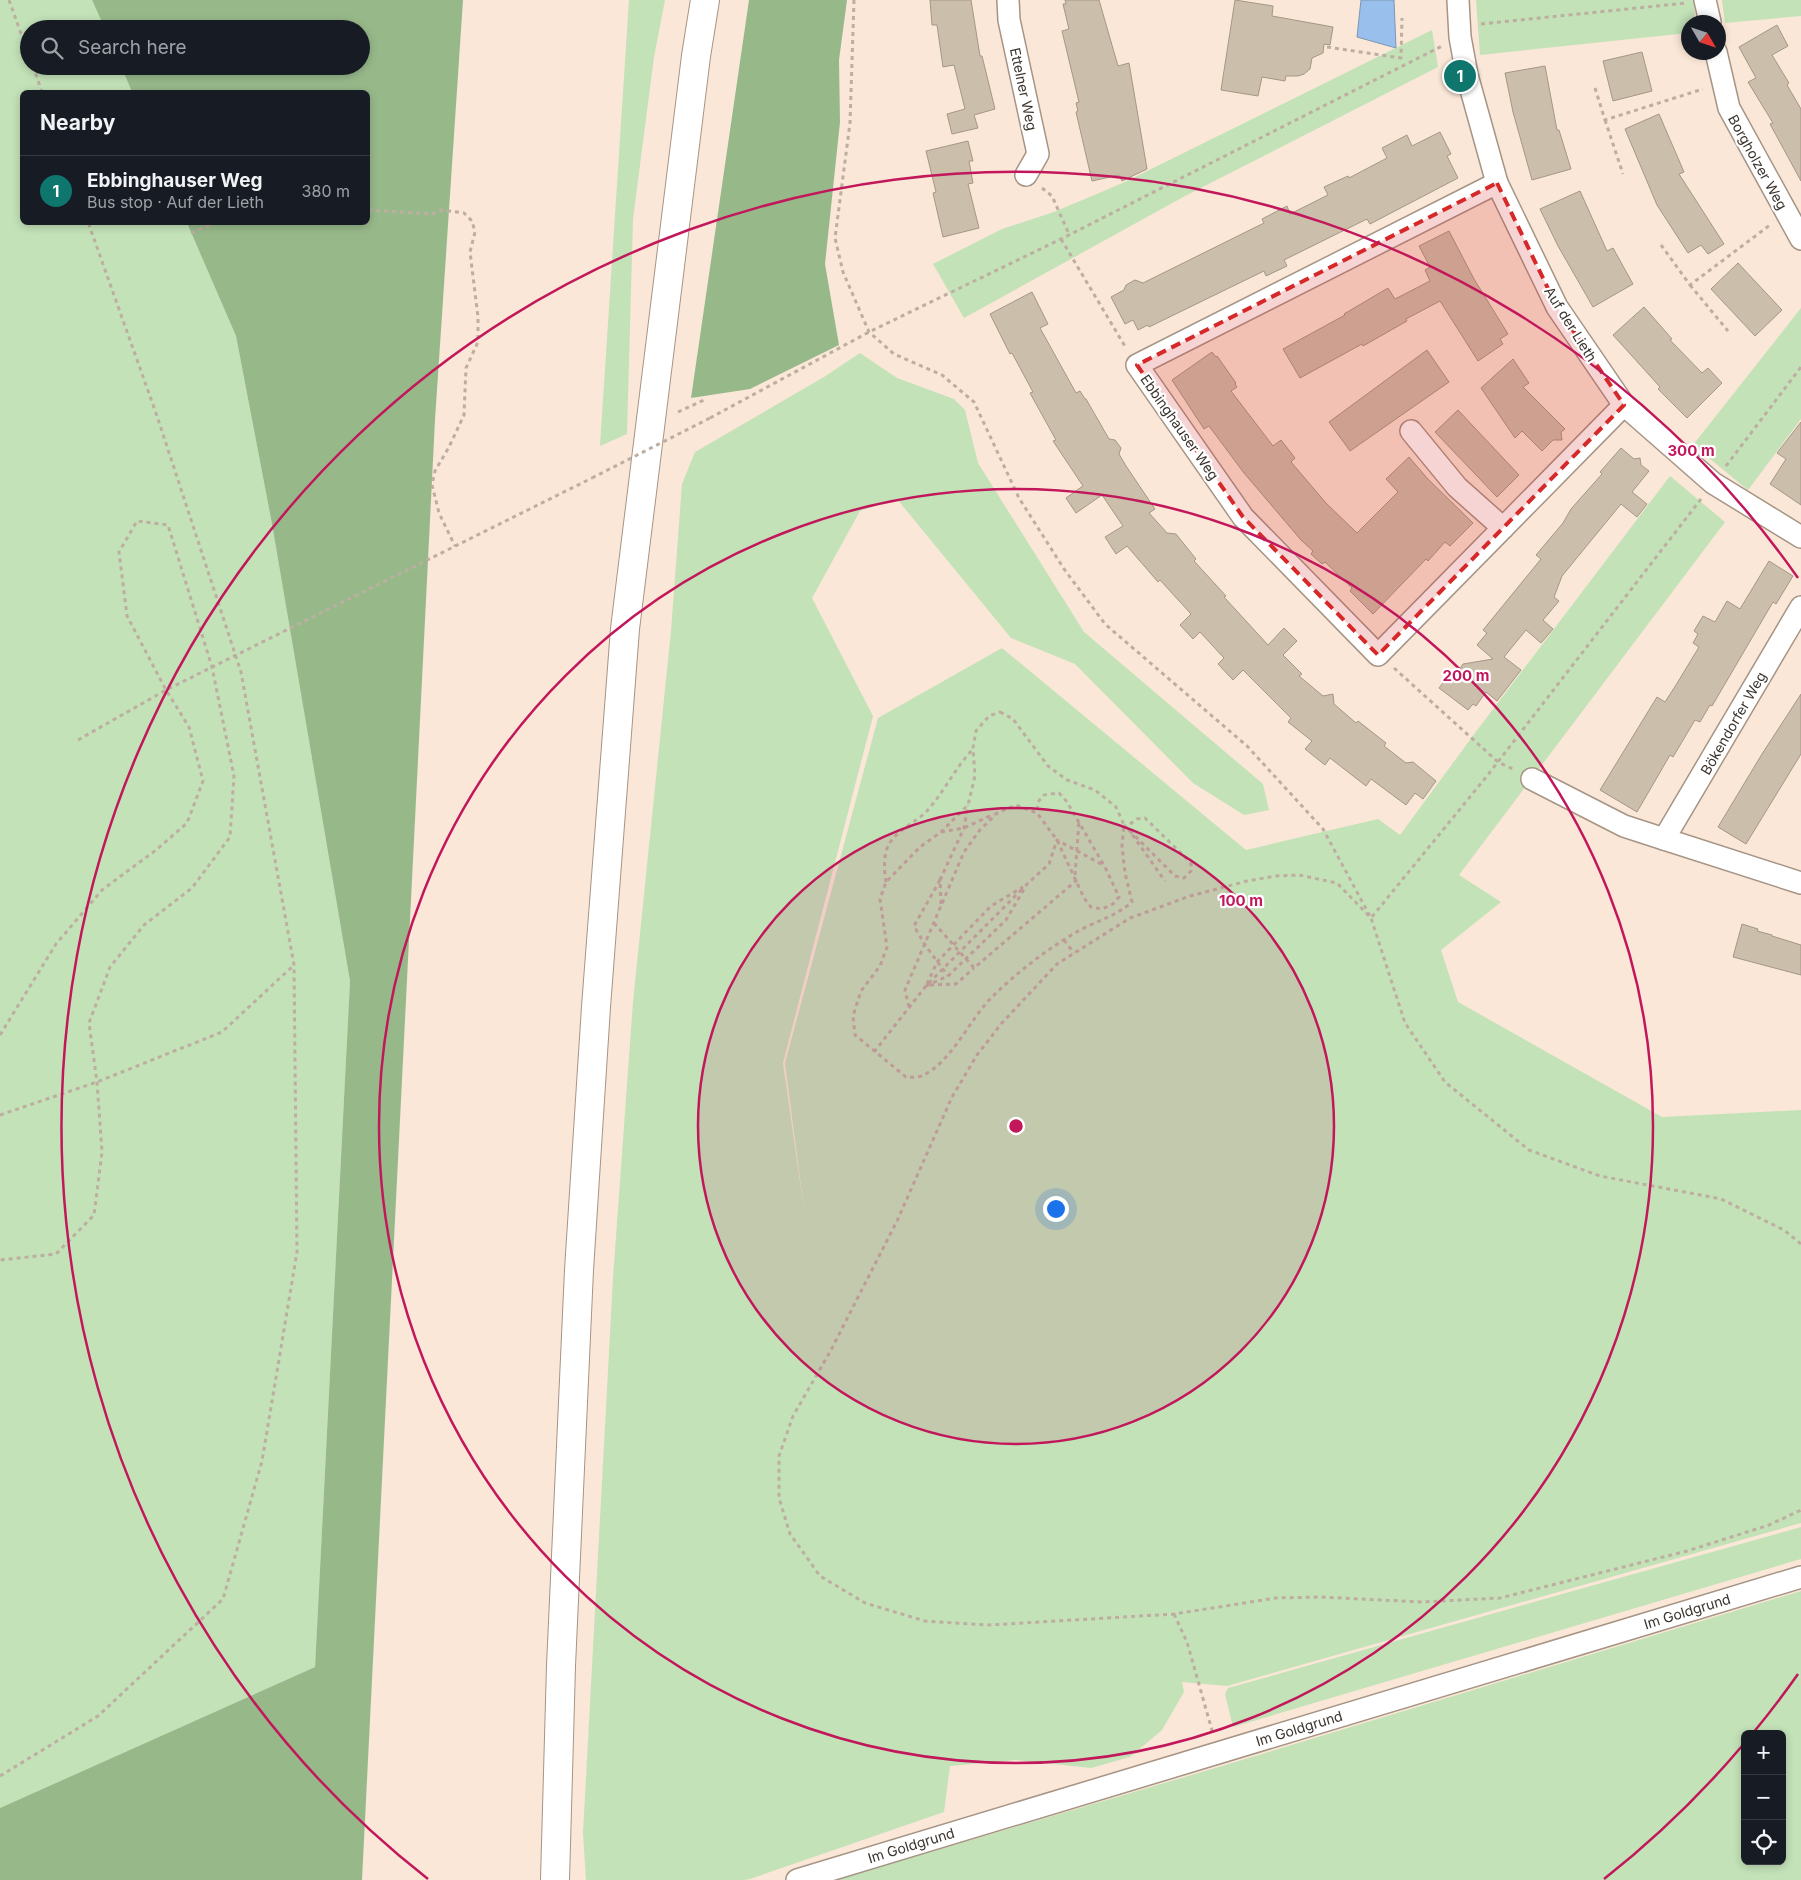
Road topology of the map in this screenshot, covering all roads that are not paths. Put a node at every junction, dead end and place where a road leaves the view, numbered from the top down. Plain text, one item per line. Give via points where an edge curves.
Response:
1 (705, 0) edge
2 (1008, 0) edge
3 (1458, 0) edge
4 (1705, 0) edge
5 (1708, 15) edge
6 (1718, 60) edge
7 (1026, 175) road end
8 (1496, 183) junction
9 (1801, 239) edge
10 (1624, 405) junction
11 (1411, 431) dead end
12 (1502, 528) junction
13 (1801, 538) edge
14 (1801, 607) edge
15 (1532, 779) road end
16 (1664, 839) junction
17 (1801, 883) edge
18 (1801, 1576) edge
19 (555, 1880) edge
20 (797, 1880) edge

1 - 19 highway via 625,629 579,1270 561,1656
2 - 7 street, Ettelner Weg via 1009,20 1038,154
3 - 8 street, Auf der Lieth via 1467,74
4 - 5 street
6 - 9 street, Borgholzer Weg via 1728,108
8 - 10 street, Auf der Lieth via 1557,307
8 - 12 street, Ebbinghauser Weg via 1136,365 1243,517 1378,654
10 - 12 street
10 - 13 street, Auf der Lieth via 1713,483
11 - 12 street via 1457,487
14 - 16 street, Bökendorfer Weg
15 - 16 street via 1624,826
16 - 17 street
18 - 20 street, Im Goldgrund

